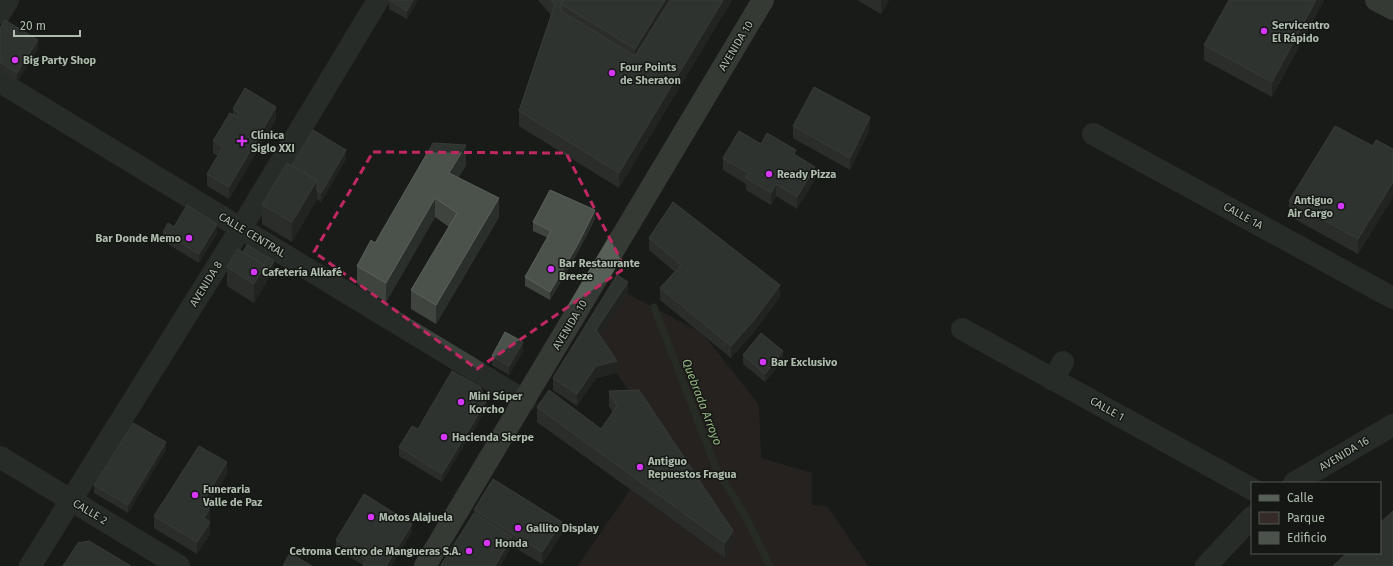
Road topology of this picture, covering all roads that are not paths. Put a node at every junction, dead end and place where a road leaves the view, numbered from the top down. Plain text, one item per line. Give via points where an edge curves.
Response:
1 (8, 0) edge
2 (378, 0) edge
3 (763, 0) edge
4 (0, 13) edge
5 (0, 82) edge
6 (1093, 134) dead end
7 (241, 228) junction
8 (1393, 298) edge
9 (962, 329) dead end
10 (525, 400) junction
11 (1393, 425) edge
12 (0, 457) edge
13 (1296, 482) edge
14 (1251, 488) edge
15 (71, 500) junction
16 (1251, 518) edge
17 (30, 566) edge
18 (179, 566) edge
19 (425, 566) edge
20 (1206, 566) edge

1 - 4 street
2 - 7 street, AVENIDA 8
3 - 10 main road, AVENIDA 10
5 - 7 street, CALLE CENTRAL
6 - 8 street, CALLE 1A
7 - 10 street, CALLE CENTRAL
7 - 15 street, AVENIDA 8
9 - 14 street, CALLE 1 via 1058,371
10 - 19 main road, AVENIDA 10
11 - 13 street, AVENIDA 16
12 - 15 street, CALLE 2
15 - 17 street, AVENIDA 8
15 - 18 street, CALLE 2
16 - 20 street

